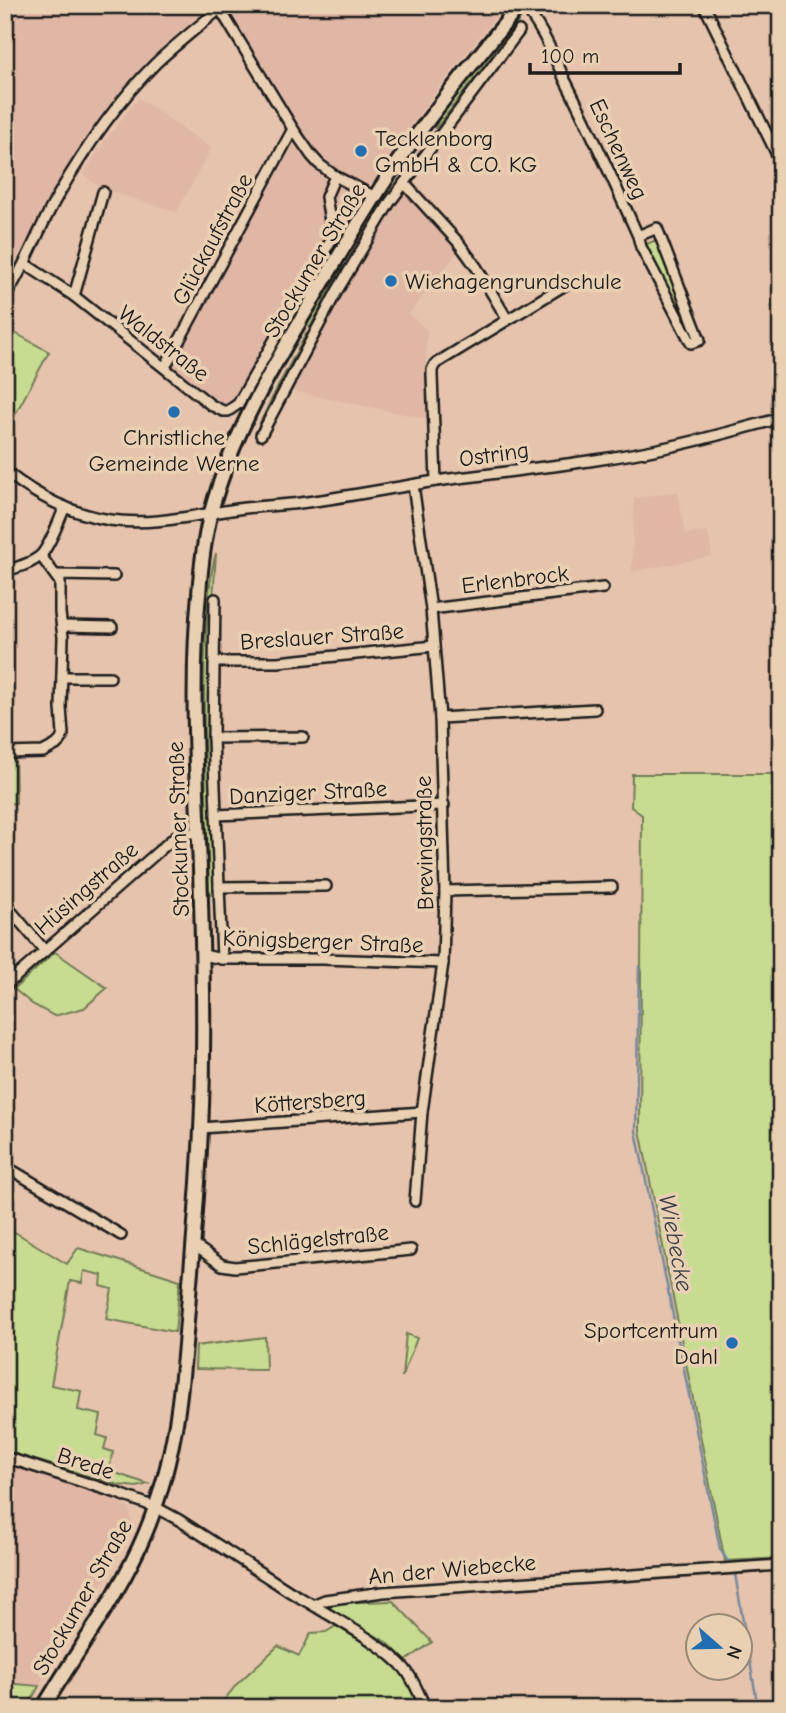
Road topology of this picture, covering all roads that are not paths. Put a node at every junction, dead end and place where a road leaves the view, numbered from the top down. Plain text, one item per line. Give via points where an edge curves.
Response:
1 (521, 5) edge
2 (704, 5) edge
3 (222, 7) edge
4 (519, 31) dead end
5 (293, 129) junction
6 (781, 163) edge
7 (335, 176) junction
8 (404, 183) junction
9 (103, 192) dead end
10 (375, 197) junction
11 (639, 236) junction
12 (25, 264) junction
13 (565, 285) dead end
14 (74, 296) junction
15 (5, 297) edge
16 (507, 319) junction
17 (165, 367) junction
18 (234, 408) joint
19 (781, 418) edge
20 (261, 435) dead end
21 (5, 471) edge
22 (436, 481) junction
23 (414, 485) junction
24 (65, 507) junction
25 (211, 514) junction
26 (41, 556) junction
27 (5, 571) edge
28 (56, 575) junction
29 (114, 576) dead end
30 (603, 588) dead end
31 (215, 599) dead end
32 (430, 609) junction
33 (62, 626) junction
34 (112, 627) dead end
35 (434, 646) junction
36 (214, 662) junction
37 (62, 677) junction
38 (110, 677) dead end
39 (594, 709) dead end
40 (440, 718) junction
41 (303, 737) dead end
42 (213, 738) junction
43 (5, 753) edge
44 (444, 805) junction
45 (216, 815) junction
46 (199, 833) junction
47 (326, 886) dead end
48 (219, 887) junction
49 (612, 887) dead end
50 (445, 891) junction
51 (5, 904) edge
52 (45, 951) junction
53 (202, 955) junction
54 (222, 959) junction
55 (443, 963) junction
56 (5, 986) edge
57 (422, 1112) junction
58 (201, 1128) junction
59 (5, 1166) edge
60 (415, 1201) dead end
61 (121, 1236) dead end
62 (194, 1245) junction
63 (411, 1250) dead end
64 (5, 1457) edge
65 (155, 1507) junction
66 (781, 1565) edge
67 (313, 1605) junction
68 (43, 1708) edge
69 (426, 1708) edge

1 - 10 main road, Stockumer Straße via 446,97
1 - 11 street, Eschenweg via 547,42
2 - 6 street
3 - 5 street
3 - 12 street via 154,66 106,121 56,199
4 - 8 street, Stockumer Straße
5 - 7 street via 319,164
5 - 17 street, Glückaufstraße
7 - 10 street
7 - 18 street, Stockumer Straße via 327,197 330,242
8 - 16 street via 458,242
8 - 20 street, Stockumer Straße via 337,291
9 - 14 street
10 - 25 main road, Stockumer Straße via 263,387 228,462
11 - 11 street, Eschenweg via 657,228 700,340 691,343
12 - 14 street, Waldstraße
12 - 15 street
13 - 16 street
14 - 17 street, Waldstraße
16 - 22 street via 435,363
17 - 18 street, Waldstraße via 211,405 223,411
19 - 22 street, Ostring via 671,446
21 - 24 street, Ostring
22 - 23 street, Ostring
23 - 25 street, Ostring
23 - 32 street, Brevingstraße
24 - 25 street, Ostring via 127,522
24 - 26 street
25 - 46 main road, Stockumer Straße via 194,655
26 - 27 street
26 - 28 street
28 - 29 street
28 - 33 street
30 - 32 street, Erlenbrock
31 - 36 street, Stockumer Straße
32 - 35 street, Brevingstraße
33 - 34 street
33 - 37 street
35 - 36 street, Breslauer Straße via 278,662
35 - 40 street, Brevingstraße
36 - 42 street, Stockumer Straße
37 - 38 street
37 - 43 street via 61,740 43,751
39 - 40 street
40 - 44 street, Brevingstraße
41 - 42 street, Stockumer Straße
42 - 45 street, Stockumer Straße
44 - 45 street, Danziger Straße
44 - 50 street, Brevingstraße
45 - 48 street, Stockumer Straße
46 - 52 street, Hüsingstraße via 176,836
46 - 53 main road, Stockumer Straße
47 - 48 street, Stockumer Straße
48 - 54 street, Stockumer Straße
49 - 50 street
50 - 55 street, Brevingstraße
51 - 52 street
52 - 56 street, Hüsingstraße
53 - 54 street, Königsberger Straße
53 - 58 main road, Stockumer Straße
54 - 55 street, Königsberger Straße
55 - 57 street, Brevingstraße
57 - 58 street, Köttersberg
57 - 60 street, Brevingstraße
58 - 62 main road, Stockumer Straße
59 - 61 street
62 - 63 street, Schlägelstraße via 222,1265 235,1267
62 - 65 main road, Stockumer Straße via 178,1416
64 - 65 street, Brede
65 - 67 street
65 - 68 main road, Stockumer Straße via 126,1572
66 - 67 street, An der Wiebecke via 383,1592
67 - 69 street via 386,1651 413,1680

